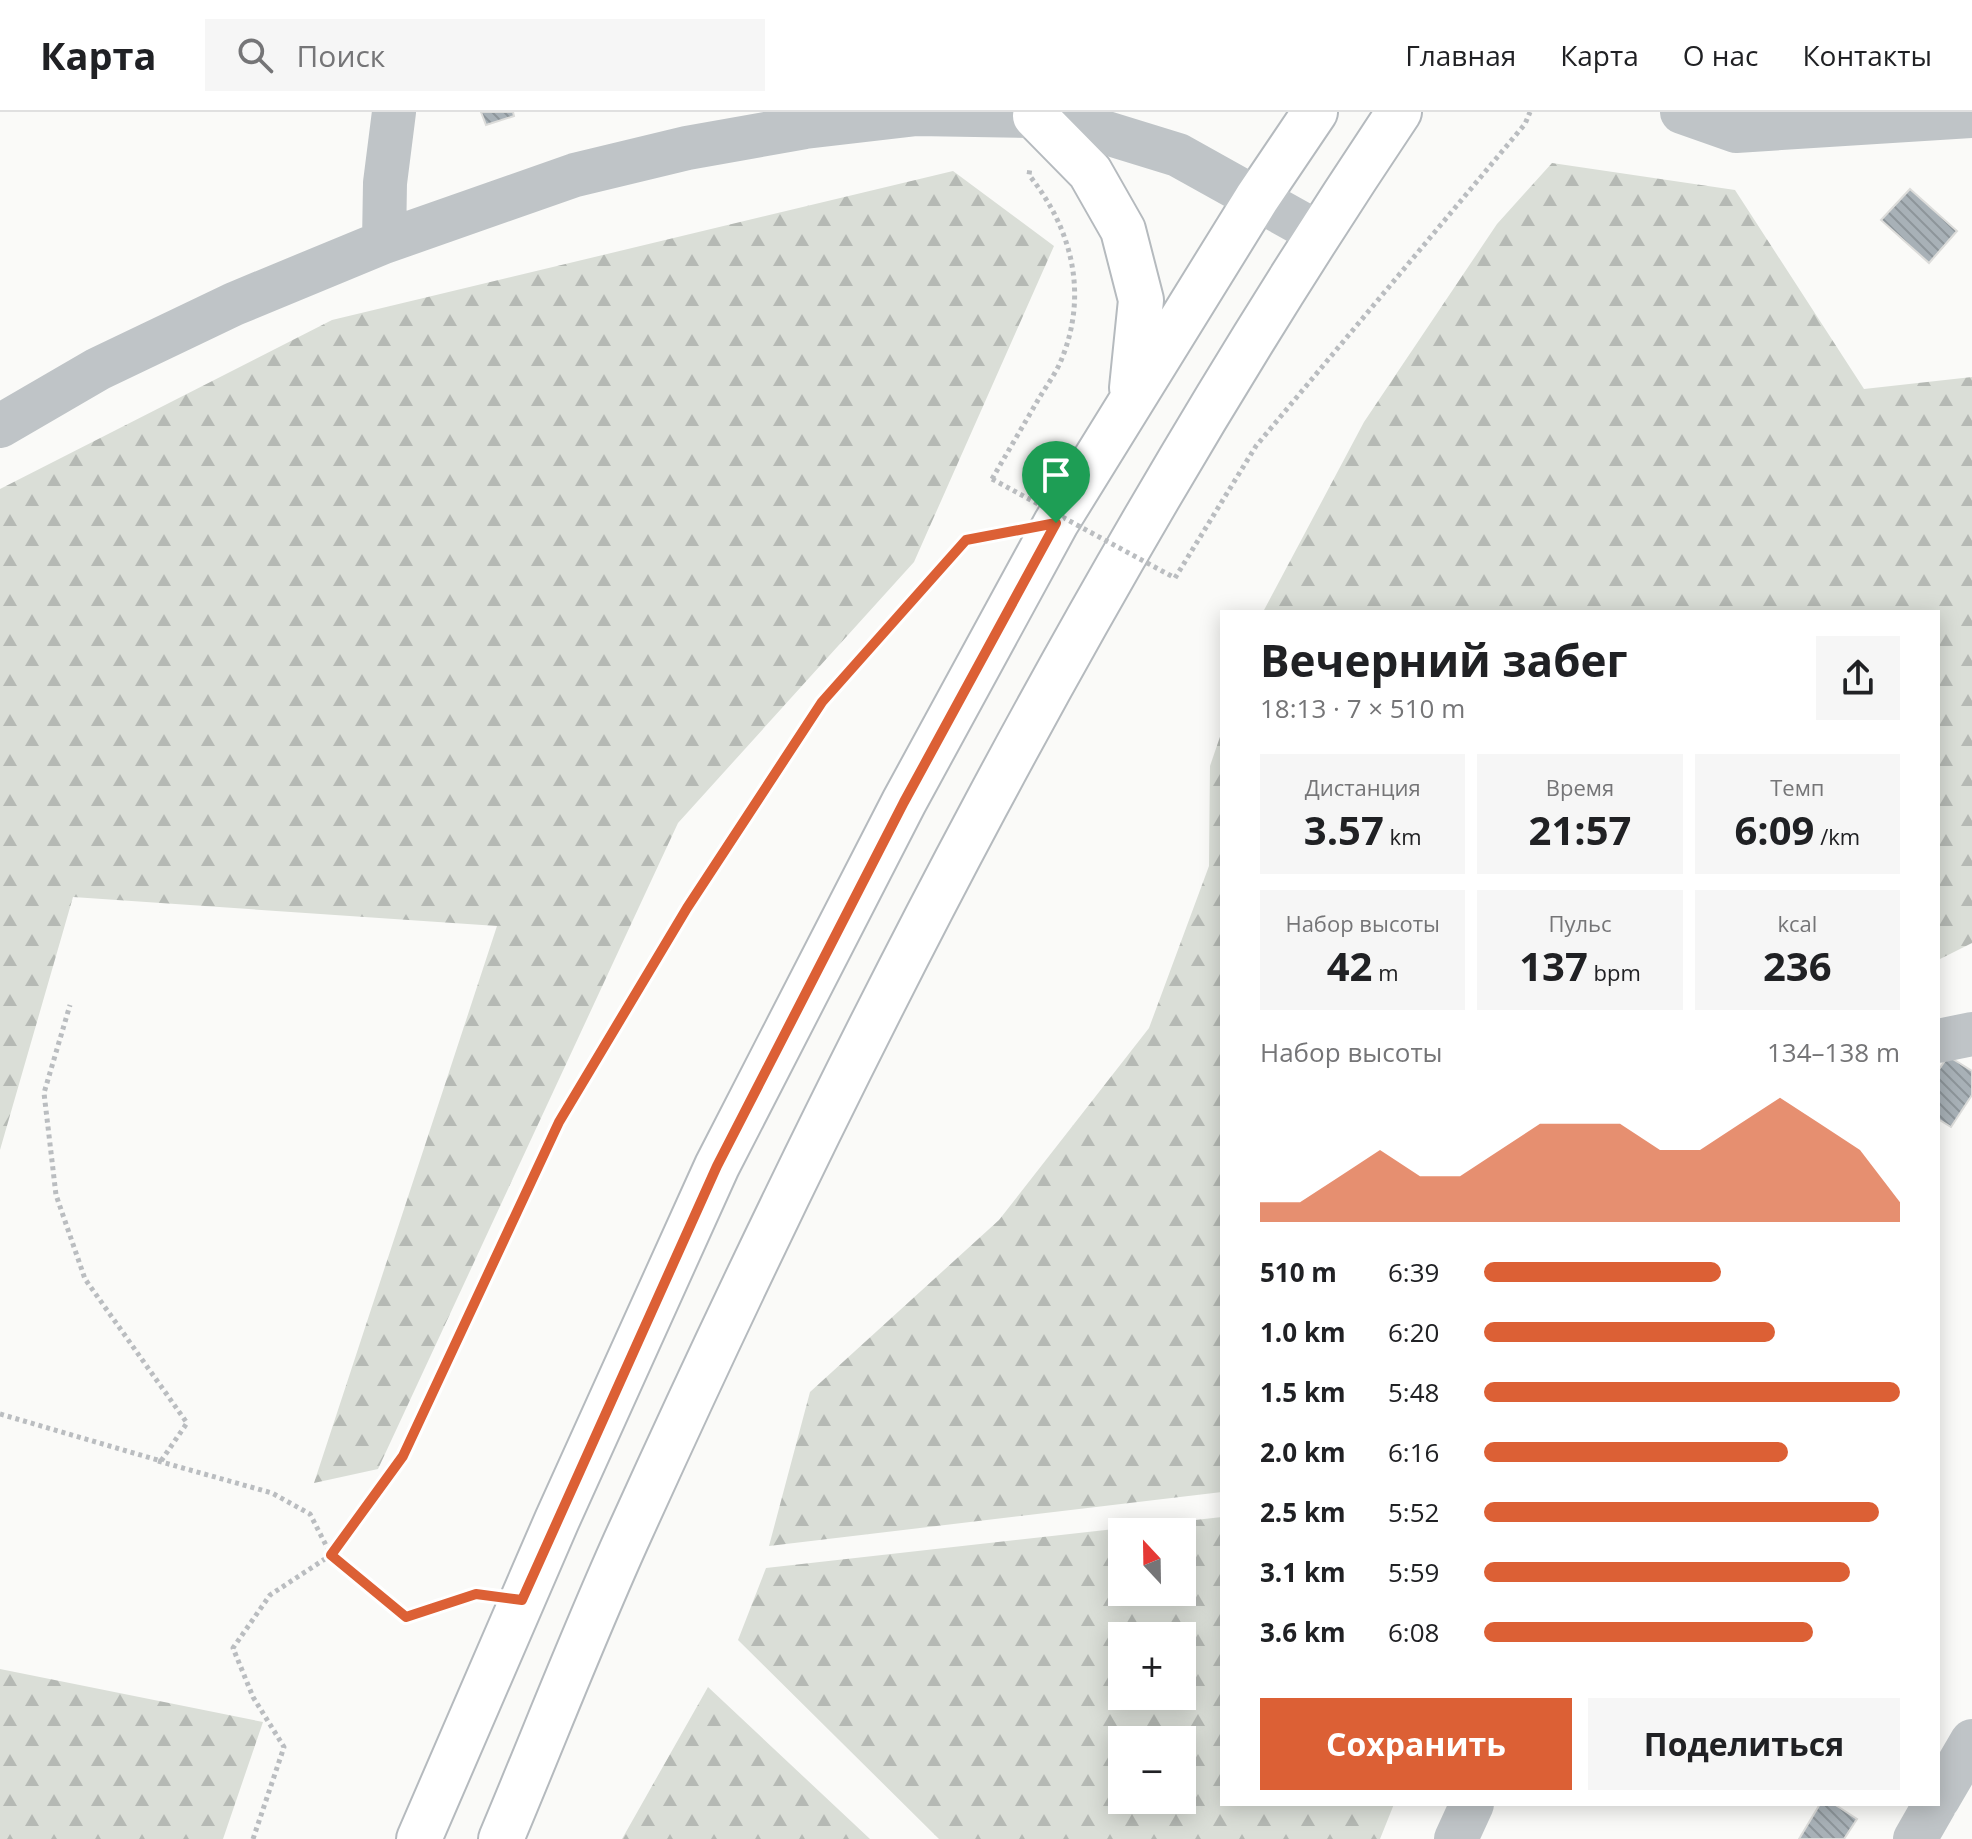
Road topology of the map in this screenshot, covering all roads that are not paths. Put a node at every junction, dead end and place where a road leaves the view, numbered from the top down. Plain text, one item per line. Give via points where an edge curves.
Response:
1 (394, 112) edge
2 (1315, 112) edge
3 (1399, 112) edge
4 (1682, 112) edge
5 (1049, 114) edge
6 (1972, 116) edge
7 (1257, 198) junction
8 (1318, 233) junction
9 (384, 242) junction
10 (1131, 398) junction
11 (0, 426) edge
12 (1972, 1034) edge
13 (1940, 1041) edge
14 (1972, 1741) edge
15 (1940, 1797) edge
16 (1471, 1806) edge
17 (1935, 1806) edge
18 (419, 1839) edge
19 (501, 1839) edge
20 (1456, 1839) edge
21 (1915, 1839) edge

1 - 9 street
2 - 7 main road
3 - 8 main road
4 - 6 street via 1736,131
5 - 7 street via 1178,155
5 - 9 street via 917,114 687,148 575,175
5 - 10 main road via 1123,230 1141,300
7 - 8 street
7 - 10 main road
8 - 19 main road via 1069,652 794,1179 628,1537
9 - 11 street via 98,369
10 - 18 main road via 1056,523 904,802 717,1166
12 - 13 street
14 - 15 street
16 - 20 street
17 - 21 street

